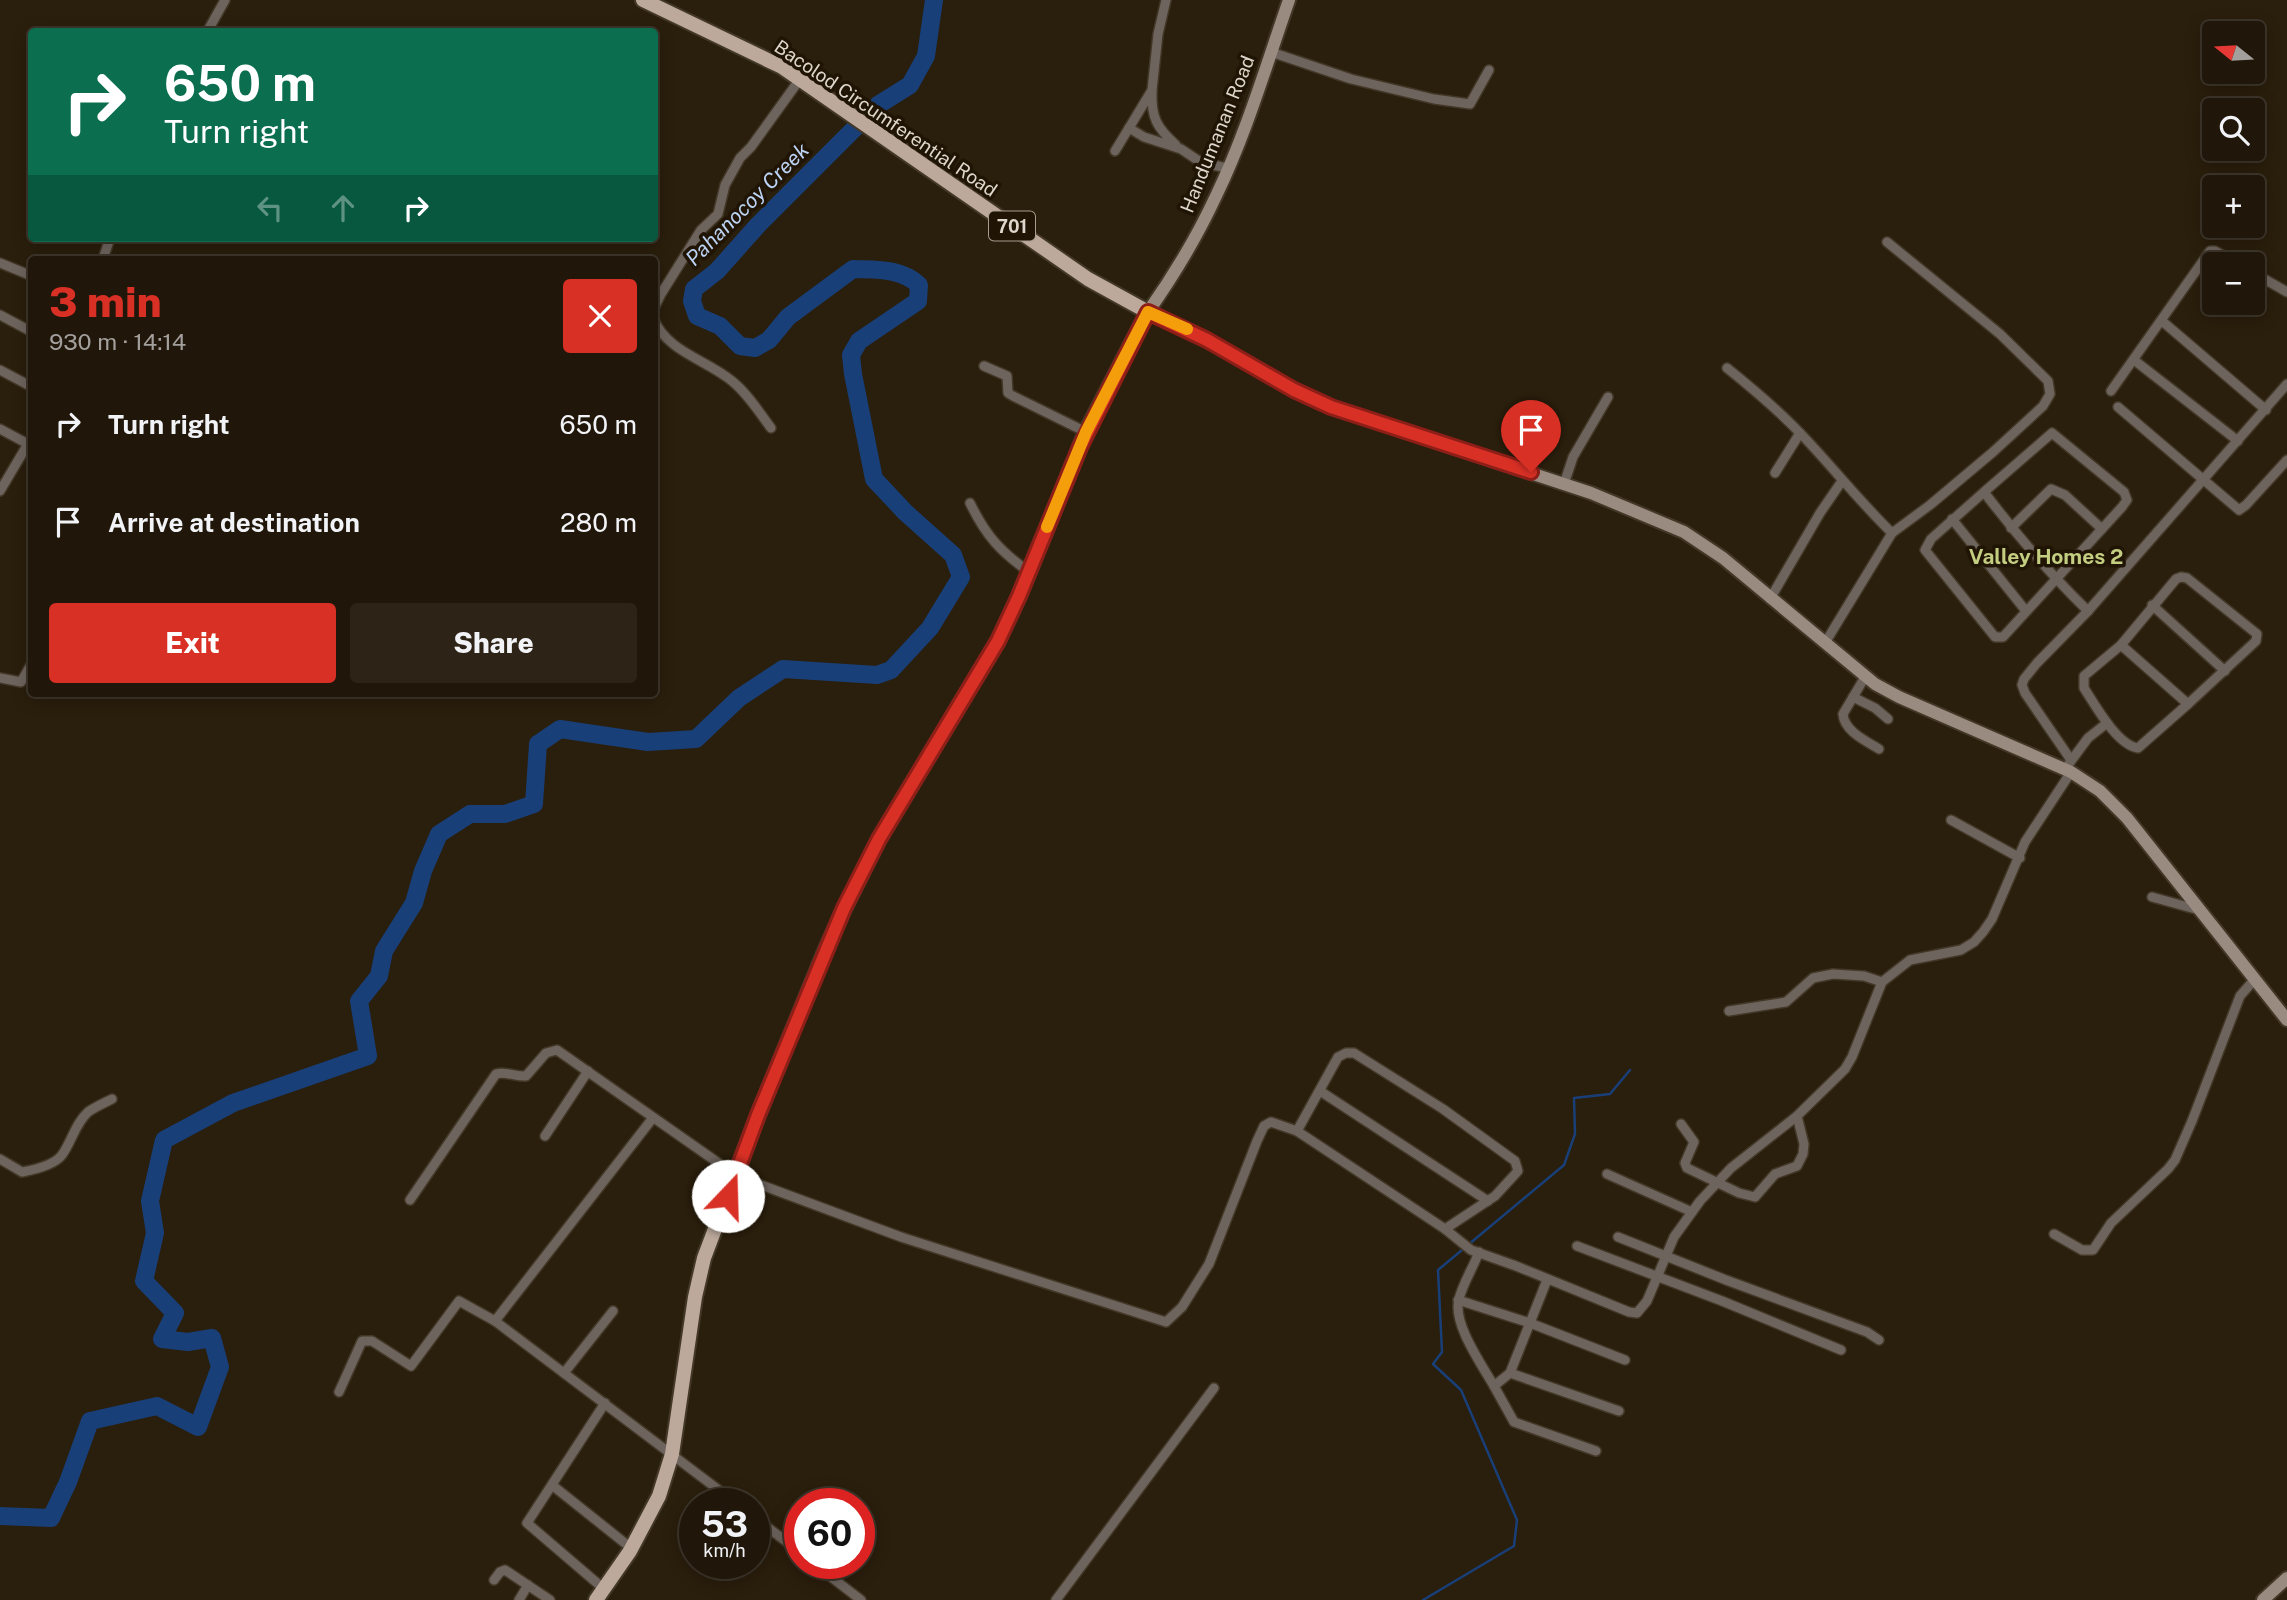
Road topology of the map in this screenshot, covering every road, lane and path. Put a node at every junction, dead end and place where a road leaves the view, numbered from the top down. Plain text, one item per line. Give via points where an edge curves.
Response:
1 (225, 0) edge
2 (643, 0) edge
3 (1166, 0) edge
4 (1289, 0) edge
5 (209, 28) edge
6 (1271, 52) junction
7 (1489, 70) dead end
8 (800, 79) junction
9 (1152, 90) junction
10 (1129, 128) junction
11 (1181, 149) junction
12 (1115, 151) dead end
13 (1228, 168) junction
14 (1887, 243) dead end
15 (0, 263) edge
16 (2202, 263) edge
17 (28, 274) edge
18 (2265, 279) edge
19 (2287, 292) edge
20 (658, 299) edge
21 (1148, 312) junction
22 (0, 315) edge
23 (2162, 321) junction
24 (658, 329) edge
25 (28, 330) edge
26 (2134, 360) junction
27 (984, 366) dead end
28 (1727, 368) dead end
29 (0, 370) edge
30 (2287, 384) edge
31 (28, 385) edge
32 (2111, 391) dead end
33 (1608, 397) dead end
34 (2118, 407) dead end
35 (2266, 410) junction
36 (771, 428) dead end
37 (0, 429) edge
38 (1086, 432) junction
39 (1800, 433) junction
40 (28, 440) edge
41 (2238, 441) junction
42 (28, 444) edge
43 (2287, 460) edge
44 (1775, 473) dead end
45 (1842, 481) junction
46 (2203, 481) junction
47 (1564, 484) junction
48 (1, 488) edge
49 (1984, 492) junction
50 (970, 503) dead end
51 (1952, 519) junction
52 (2011, 528) junction
53 (2102, 529) junction
54 (1892, 533) junction
55 (1029, 572) junction
56 (2056, 580) junction
57 (1770, 598) junction
58 (2152, 605) junction
59 (2026, 611) junction
60 (2088, 611) junction
61 (1825, 643) junction
62 (2121, 645) junction
63 (28, 670) edge
64 (2225, 671) junction
65 (1865, 677) junction
66 (0, 678) edge
67 (1853, 697) junction
68 (2188, 704) junction
69 (1888, 719) dead end
70 (2107, 723) junction
71 (1879, 749) dead end
72 (2069, 767) junction
73 (1951, 820) dead end
74 (2020, 858) junction
75 (2152, 897) dead end
76 (2199, 910) junction
77 (2254, 980) junction
78 (1882, 982) junction
79 (1729, 1011) dead end
80 (2287, 1020) edge
81 (588, 1071) junction
82 (1320, 1091) junction
83 (112, 1098) dead end
84 (1797, 1116) junction
85 (652, 1119) junction
86 (1681, 1124) dead end
87 (1297, 1130) junction
88 (545, 1136) dead end
89 (0, 1159) edge
90 (1607, 1174) dead end
91 (737, 1176) junction
92 (1717, 1183) junction
93 (410, 1200) dead end
94 (1488, 1201) junction
95 (1692, 1212) junction
96 (1445, 1229) junction
97 (2054, 1234) dead end
98 (1618, 1237) dead end
99 (1577, 1247) dead end
100 (1475, 1251) junction
101 (1666, 1255) junction
102 (1657, 1276) junction
103 (1547, 1280) junction
104 (1458, 1300) junction
105 (613, 1311) dead end
106 (495, 1321) junction
107 (1530, 1323) junction
108 (1879, 1340) dead end
109 (1841, 1350) dead end
110 (1625, 1360) dead end
111 (564, 1373) junction
112 (1510, 1373) junction
113 (1494, 1386) junction
114 (1214, 1388) dead end
115 (339, 1392) dead end
116 (605, 1403) junction
117 (1619, 1411) dead end
118 (1595, 1451) dead end
119 (672, 1454) junction
120 (552, 1485) junction
121 (716, 1488) edge
122 (770, 1529) edge
123 (784, 1540) edge
124 (631, 1548) junction
125 (2287, 1578) edge
126 (834, 1579) edge
127 (494, 1580) dead end
128 (528, 1585) junction
129 (600, 1595) edge
130 (519, 1600) edge
131 (550, 1600) edge
132 (861, 1600) edge
133 (1056, 1600) edge
134 (2263, 1600) edge

1 - 5 street
2 - 8 main road, Bacolod Circumferential Road / 701
3 - 9 street
4 - 6 main road, Handumanan Road
6 - 7 street via 1351,79 1470,104
6 - 13 main road, Handumanan Road
8 - 20 street via 740,158 725,185 718,214 701,230
8 - 21 main road, Bacolod Circumferential Road / 701 via 1088,279
9 - 10 street
9 - 11 street via 1153,116 1160,131
10 - 11 street
10 - 12 street
11 - 13 street via 1202,163
13 - 21 main road, Handumanan Road via 1182,260
14 - 54 street via 2000,334 2051,388 2043,406 1993,452
15 - 17 street
16 - 23 street
18 - 19 street
21 - 38 main road
21 - 47 main road via 1331,407
22 - 25 street
23 - 26 street
23 - 35 street
24 - 36 street via 678,348 735,383
26 - 32 street
26 - 41 street
27 - 38 street via 1007,376 1008,393
28 - 39 street
29 - 31 street
30 - 35 street
33 - 47 street via 1573,457
34 - 46 street
35 - 41 street
37 - 40 street
38 - 55 main road
39 - 44 street
39 - 45 street
41 - 46 street
42 - 48 street
43 - 46 street via 2242,509
45 - 54 street
45 - 57 street
46 - 60 street
47 - 57 main road via 1685,532
49 - 51 street
49 - 52 street
49 - 53 street via 2052,433 2124,492 2127,500
50 - 55 street via 1002,553
51 - 59 street
51 - 59 street via 1925,550 1986,626 1995,637 2003,637
52 - 53 street via 2051,489 2065,495
52 - 56 street
53 - 56 street
54 - 61 street
55 - 91 main road via 993,650 879,839 844,908
56 - 59 street
56 - 60 street
57 - 61 main road
58 - 62 street
58 - 64 street
58 - 64 street via 2176,579 2187,578 2257,634 2256,641
60 - 72 street via 2022,685
61 - 65 main road
62 - 68 street
62 - 70 street via 2084,676 2084,688
63 - 66 street via 21,682
64 - 68 street
65 - 67 street
65 - 72 main road via 1899,697
67 - 69 street
67 - 71 street via 1843,720
68 - 70 street via 2138,748 2129,746
70 - 72 street via 2088,738
72 - 74 street
72 - 76 main road via 2115,804
73 - 74 street
74 - 78 street via 1992,919 1974,942 1961,950 1910,960
75 - 76 street
76 - 77 main road
77 - 80 main road
77 - 97 street via 2240,996 2192,1121 2168,1169 2111,1223 2093,1250 2082,1250
78 - 79 street via 1833,974 1813,978 1786,1002
78 - 84 street via 1845,1069
81 - 85 street
81 - 88 street
81 - 93 street via 551,1050 526,1076 496,1074
82 - 87 street
82 - 94 street
82 - 94 street via 1338,1057 1354,1053 1443,1109 1515,1161 1518,1171 1514,1178
83 - 89 street via 79,1122 57,1160 22,1172
84 - 92 street
84 - 92 street via 1804,1144 1797,1166 1775,1174 1755,1197
85 - 91 street
85 - 106 street
86 - 92 street via 1694,1142 1685,1166
87 - 91 street via 1277,1122 1264,1126 1209,1264 1167,1322 901,1237
87 - 96 street
90 - 95 street
91 - 119 main road via 704,1258
92 - 95 street
94 - 96 street
95 - 101 street
96 - 100 street
98 - 101 street
99 - 102 street
100 - 103 street
100 - 104 street
101 - 102 street
101 - 108 street
102 - 103 street via 1641,1310 1633,1313
102 - 109 street
103 - 107 street
104 - 107 street
104 - 113 street via 1463,1330
105 - 111 street
106 - 111 street
106 - 115 street via 459,1301 411,1366 372,1341 362,1341
107 - 110 street
107 - 112 street
111 - 116 street
112 - 113 street
112 - 117 street
113 - 118 street via 1514,1422
114 - 133 street
116 - 119 street
116 - 120 street
119 - 121 street
119 - 124 main road via 659,1496
120 - 124 street
120 - 129 street via 527,1524
122 - 123 street
124 - 129 main road
125 - 134 main road
126 - 132 street
127 - 128 street via 505,1570
128 - 130 street
128 - 131 street

